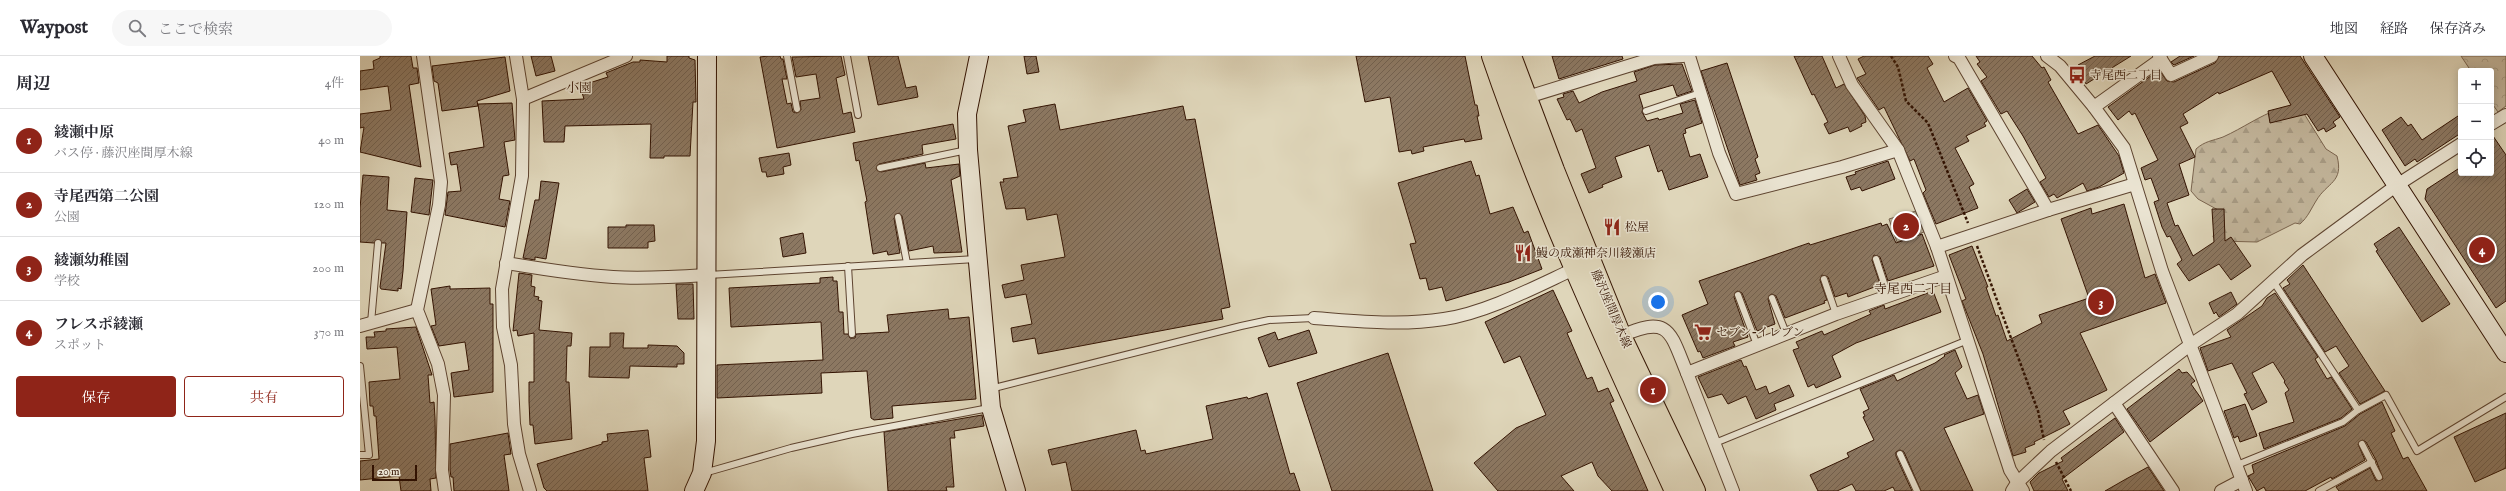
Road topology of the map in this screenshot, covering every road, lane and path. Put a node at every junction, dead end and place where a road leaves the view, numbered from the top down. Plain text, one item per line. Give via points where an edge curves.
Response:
1 (423, 56) edge
2 (516, 56) edge
3 (626, 56) edge
4 (707, 56) edge
5 (787, 56) edge
6 (847, 56) edge
7 (979, 56) edge
8 (1492, 56) edge
9 (1511, 56) edge
10 (1683, 56) edge
11 (1689, 56) edge
12 (1839, 56) edge
13 (1891, 56) edge
14 (1955, 56) edge
15 (2047, 56) edge
16 (2212, 56) edge
17 (2313, 56) edge
18 (2160, 57) edge
19 (1700, 93) junction
20 (523, 99) junction
21 (1517, 100) junction
22 (2094, 107) junction
23 (797, 108) dead end
24 (1646, 110) dead end
25 (858, 115) dead end
26 (2506, 115) edge
27 (2494, 122) edge
28 (2458, 146) edge
29 (968, 150) junction
30 (1898, 150) junction
31 (880, 168) dead end
32 (2136, 184) junction
33 (2397, 185) junction
34 (2048, 210) junction
35 (898, 217) dead end
36 (1973, 235) junction
37 (378, 243) dead end
38 (1937, 247) junction
39 (978, 258) junction
40 (1876, 259) dead end
41 (506, 263) junction
42 (907, 263) junction
43 (848, 266) junction
44 (1574, 269) junction
45 (706, 275) junction
46 (1946, 276) junction
47 (1824, 279) dead end
48 (2273, 280) junction
49 (1738, 295) dead end
50 (1888, 295) junction
51 (1772, 298) dead end
52 (417, 310) junction
53 (1836, 314) junction
54 (1314, 318) joint
55 (365, 324) edge
56 (1786, 333) junction
57 (852, 334) dead end
58 (1622, 336) junction
59 (1968, 340) junction
60 (1757, 345) junction
61 (2190, 345) junction
62 (2506, 352) edge
63 (360, 366) edge
64 (1687, 372) junction
65 (989, 390) junction
66 (2506, 397) edge
67 (2114, 403) junction
68 (991, 408) junction
69 (2358, 410) junction
70 (1715, 443) junction
71 (2362, 444) dead end
72 (2049, 452) junction
73 (1900, 454) dead end
74 (360, 455) edge
75 (2372, 462) junction
76 (2236, 464) junction
77 (702, 473) junction
78 (2379, 477) dead end
79 (2244, 485) edge
80 (2018, 488) edge
81 (445, 491) edge
82 (530, 491) edge
83 (694, 491) edge
84 (1016, 491) edge
85 (1675, 491) edge
86 (1695, 491) edge
87 (1733, 491) edge
88 (1917, 491) edge
89 (2072, 491) edge
90 (2173, 491) edge
91 (2221, 491) edge
92 (2319, 491) edge

1 - 52 street via 441,182
2 - 20 street
3 - 20 street
4 - 45 street
5 - 23 lane
6 - 25 lane
7 - 29 street via 967,114
8 - 21 main road, 藤沢座間厚木線
9 - 21 main road, 藤沢座間厚木線
10 - 21 street via 1654,58
11 - 19 street
12 - 30 street via 1852,86
13 - 36 path via 1898,67 1906,101 1928,123
14 - 34 street via 1959,58 1986,102
15 - 22 street via 2060,66
16 - 18 street via 2171,75
17 - 33 street
18 - 22 street
19 - 24 lane
19 - 30 street via 1719,153 1736,194
20 - 41 street via 522,176
21 - 44 main road, 藤沢座間厚木線
21 - 58 main road, 藤沢座間厚木線
22 - 32 street via 2124,148
26 - 27 street
28 - 33 street
29 - 31 lane
29 - 39 street
30 - 38 street
32 - 34 street
32 - 61 street via 2162,271
33 - 48 street via 2302,255
33 - 62 street
34 - 36 street
35 - 42 lane
36 - 38 street
36 - 72 path via 2038,411
37 - 55 lane
38 - 46 street
39 - 42 lane
39 - 65 street
40 - 50 lane
41 - 45 street via 614,277
41 - 82 street via 502,289 503,327 511,365 514,424 519,454
42 - 43 lane
43 - 45 lane
43 - 57 lane
44 - 54 street via 1481,309 1445,319 1397,324
44 - 85 main road, 藤沢座間厚木線
45 - 77 street via 706,441
46 - 50 street
46 - 59 street
47 - 53 lane
48 - 61 street via 2236,314
48 - 69 lane
49 - 60 lane
50 - 53 street
51 - 56 lane
52 - 55 street
52 - 81 street via 438,364 444,395 442,470
53 - 56 street
54 - 65 lane via 1269,320 1241,326
56 - 60 street
58 - 64 street via 1645,326 1662,327 1671,334
58 - 86 main road, 藤沢座間厚木線
59 - 70 lane
59 - 80 street
60 - 64 street
61 - 67 street
61 - 76 street
63 - 74 lane via 368,455
64 - 70 street
65 - 68 street
66 - 69 lane via 2417,451 2386,395
67 - 72 street
67 - 90 street
68 - 77 lane via 836,438
68 - 84 street
69 - 76 lane via 2343,422
70 - 87 street
71 - 75 lane
72 - 80 street
72 - 89 path
73 - 88 lane
75 - 78 lane
75 - 92 lane
76 - 79 street
77 - 83 street
79 - 91 street

